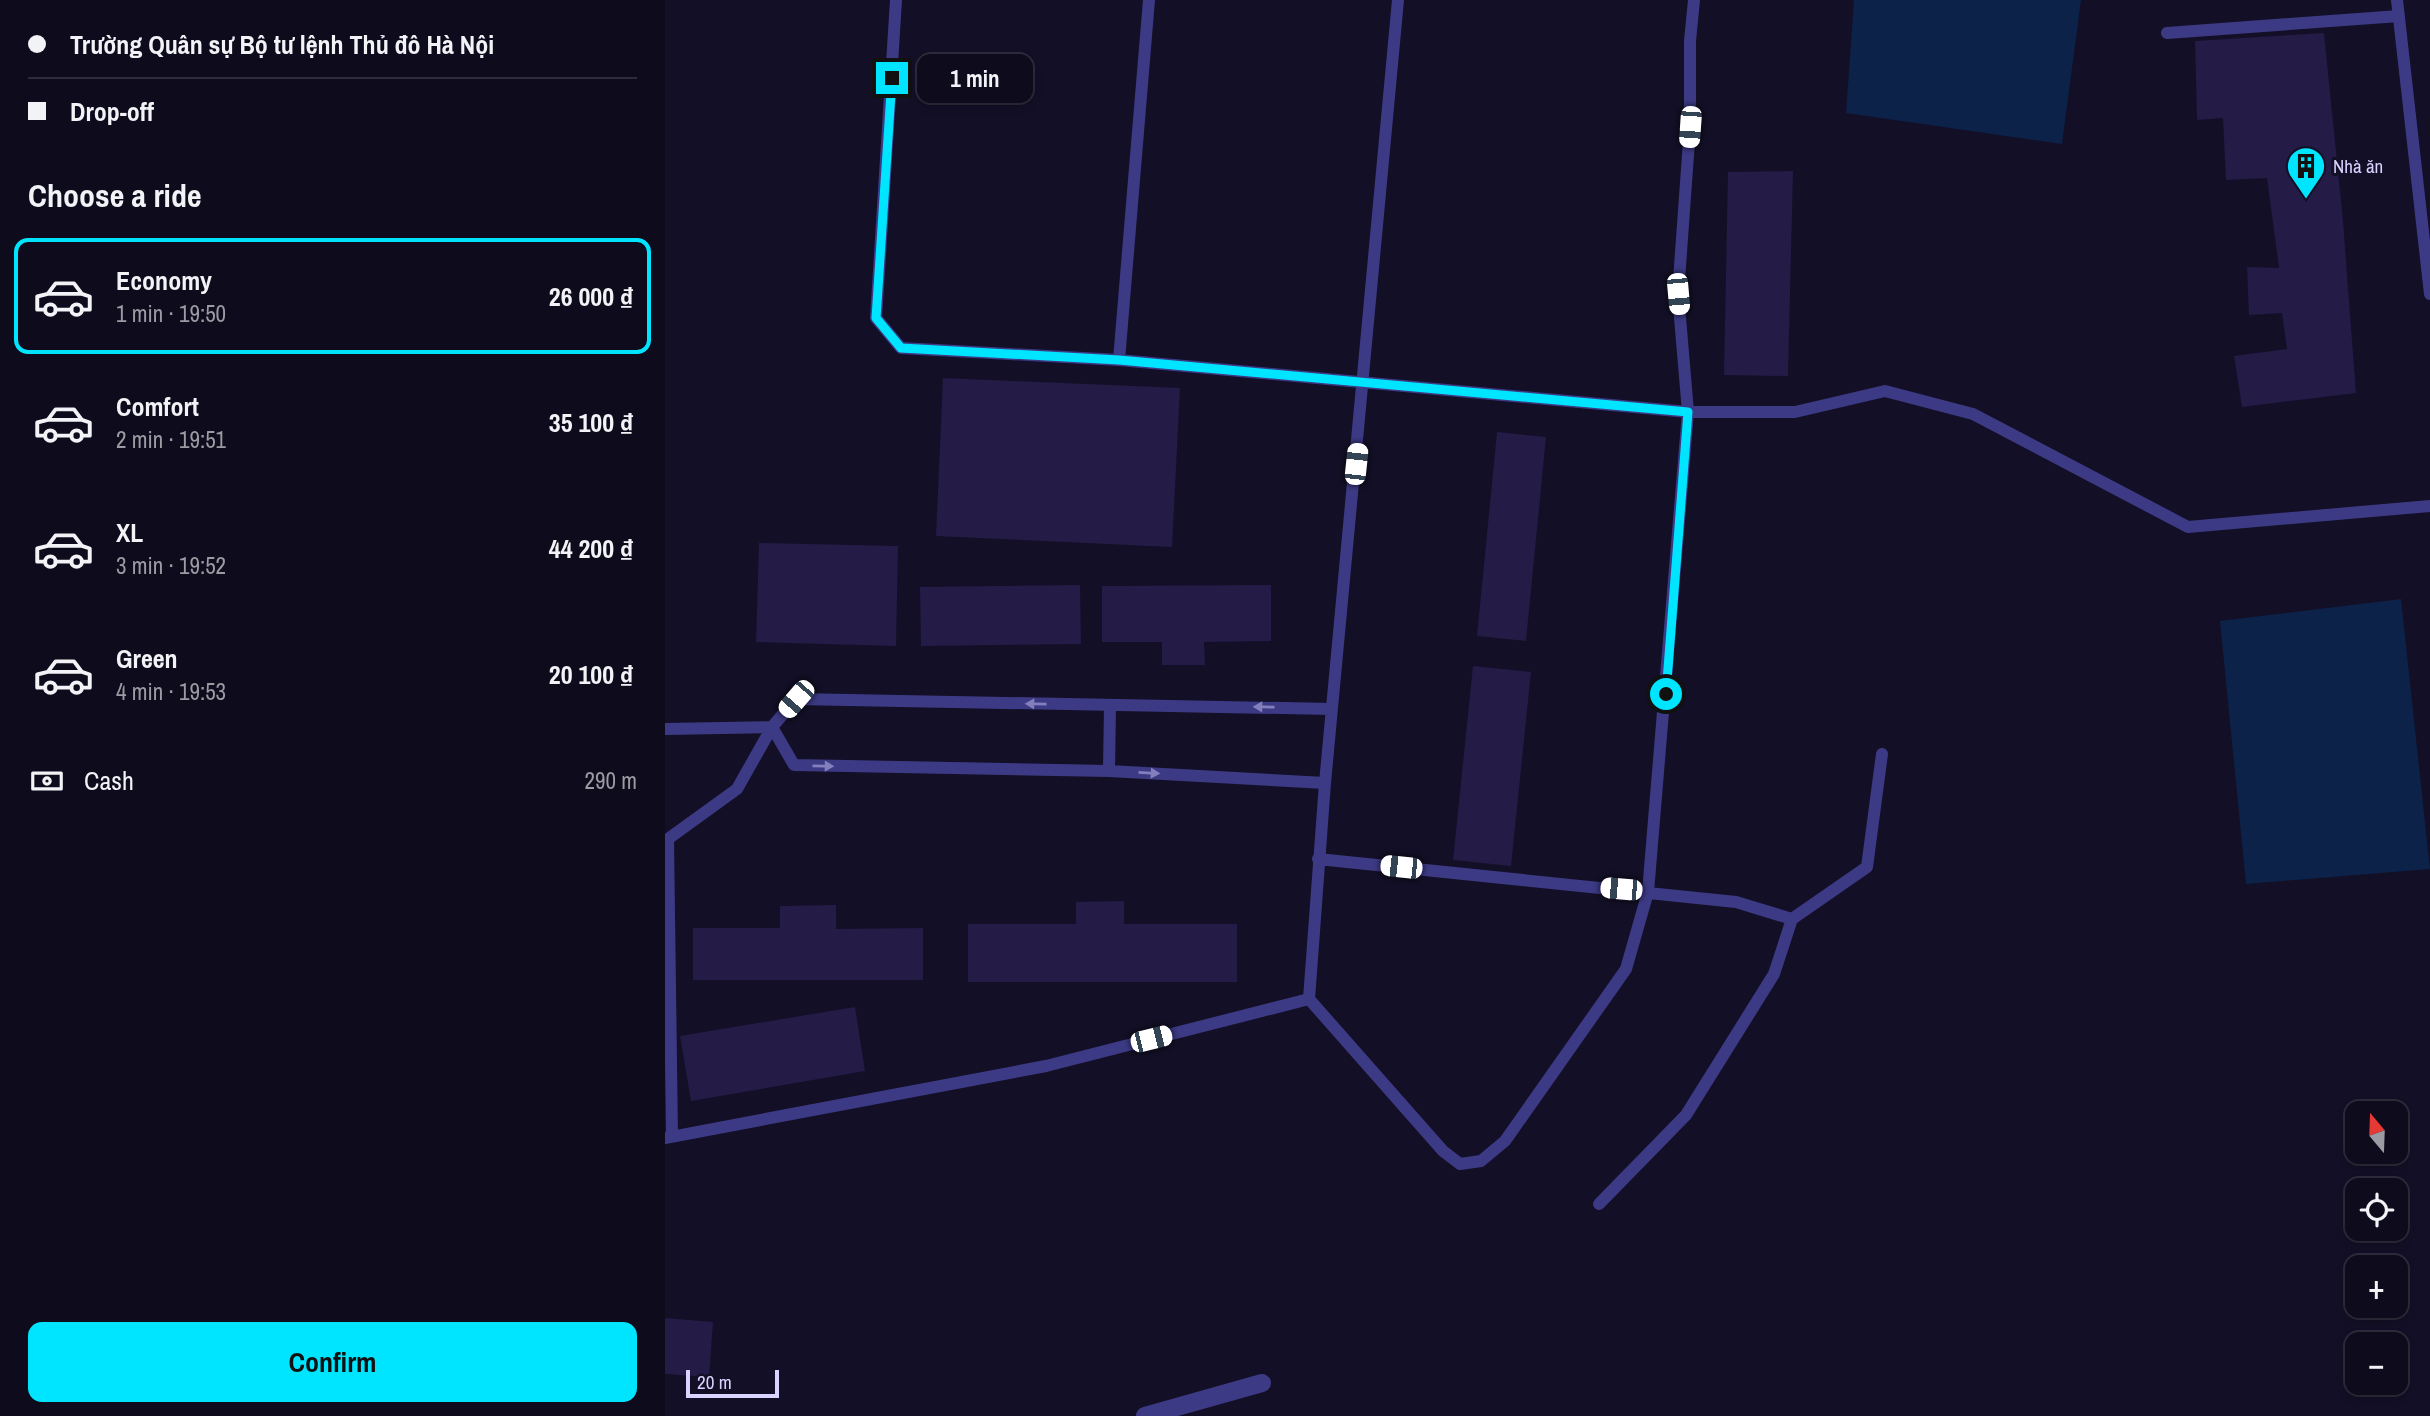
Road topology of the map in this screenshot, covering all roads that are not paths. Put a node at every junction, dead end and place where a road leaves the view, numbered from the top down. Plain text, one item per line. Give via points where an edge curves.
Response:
1 (896, 0) edge
2 (1149, 0) edge
3 (1398, 0) edge
4 (1694, 0) edge
5 (2396, 0) edge
6 (2399, 16) junction
7 (2167, 33) dead end
8 (2430, 294) edge
9 (1119, 360) junction
10 (1364, 382) junction
11 (1688, 412) junction
12 (2430, 506) edge
13 (1110, 705) junction
14 (1332, 709) junction
15 (772, 727) junction
16 (665, 729) edge
17 (1882, 754) dead end
18 (1109, 771) junction
19 (1325, 783) junction
20 (1318, 859) junction
21 (1648, 892) junction
22 (1792, 919) junction
23 (1308, 999) junction
24 (669, 1137) edge
25 (1599, 1204) dead end
26 (1262, 1383) dead end
27 (1145, 1416) edge

1 - 9 lane via 876,318 901,348
2 - 9 lane
3 - 10 lane
4 - 11 lane via 1678,294
5 - 6 lane
6 - 7 lane
6 - 8 lane
9 - 10 lane
10 - 11 lane
10 - 14 lane
11 - 12 lane via 1795,412 1885,391 1973,414 2188,527
11 - 21 lane
14 -> 13 lane
13 -> 15 lane via 796,699
13 - 18 lane
14 - 19 lane
15 - 16 lane
15 -> 18 lane via 794,765
15 - 24 lane via 737,789 668,839
17 - 22 lane via 1867,867
18 -> 19 lane
19 - 20 lane
20 - 21 lane
20 - 23 lane
21 - 22 lane via 1736,902
21 - 23 lane via 1626,969 1505,1140 1481,1161 1460,1164 1443,1151
22 - 25 lane via 1774,974 1686,1115
23 - 24 lane via 1047,1066
26 - 27 street

